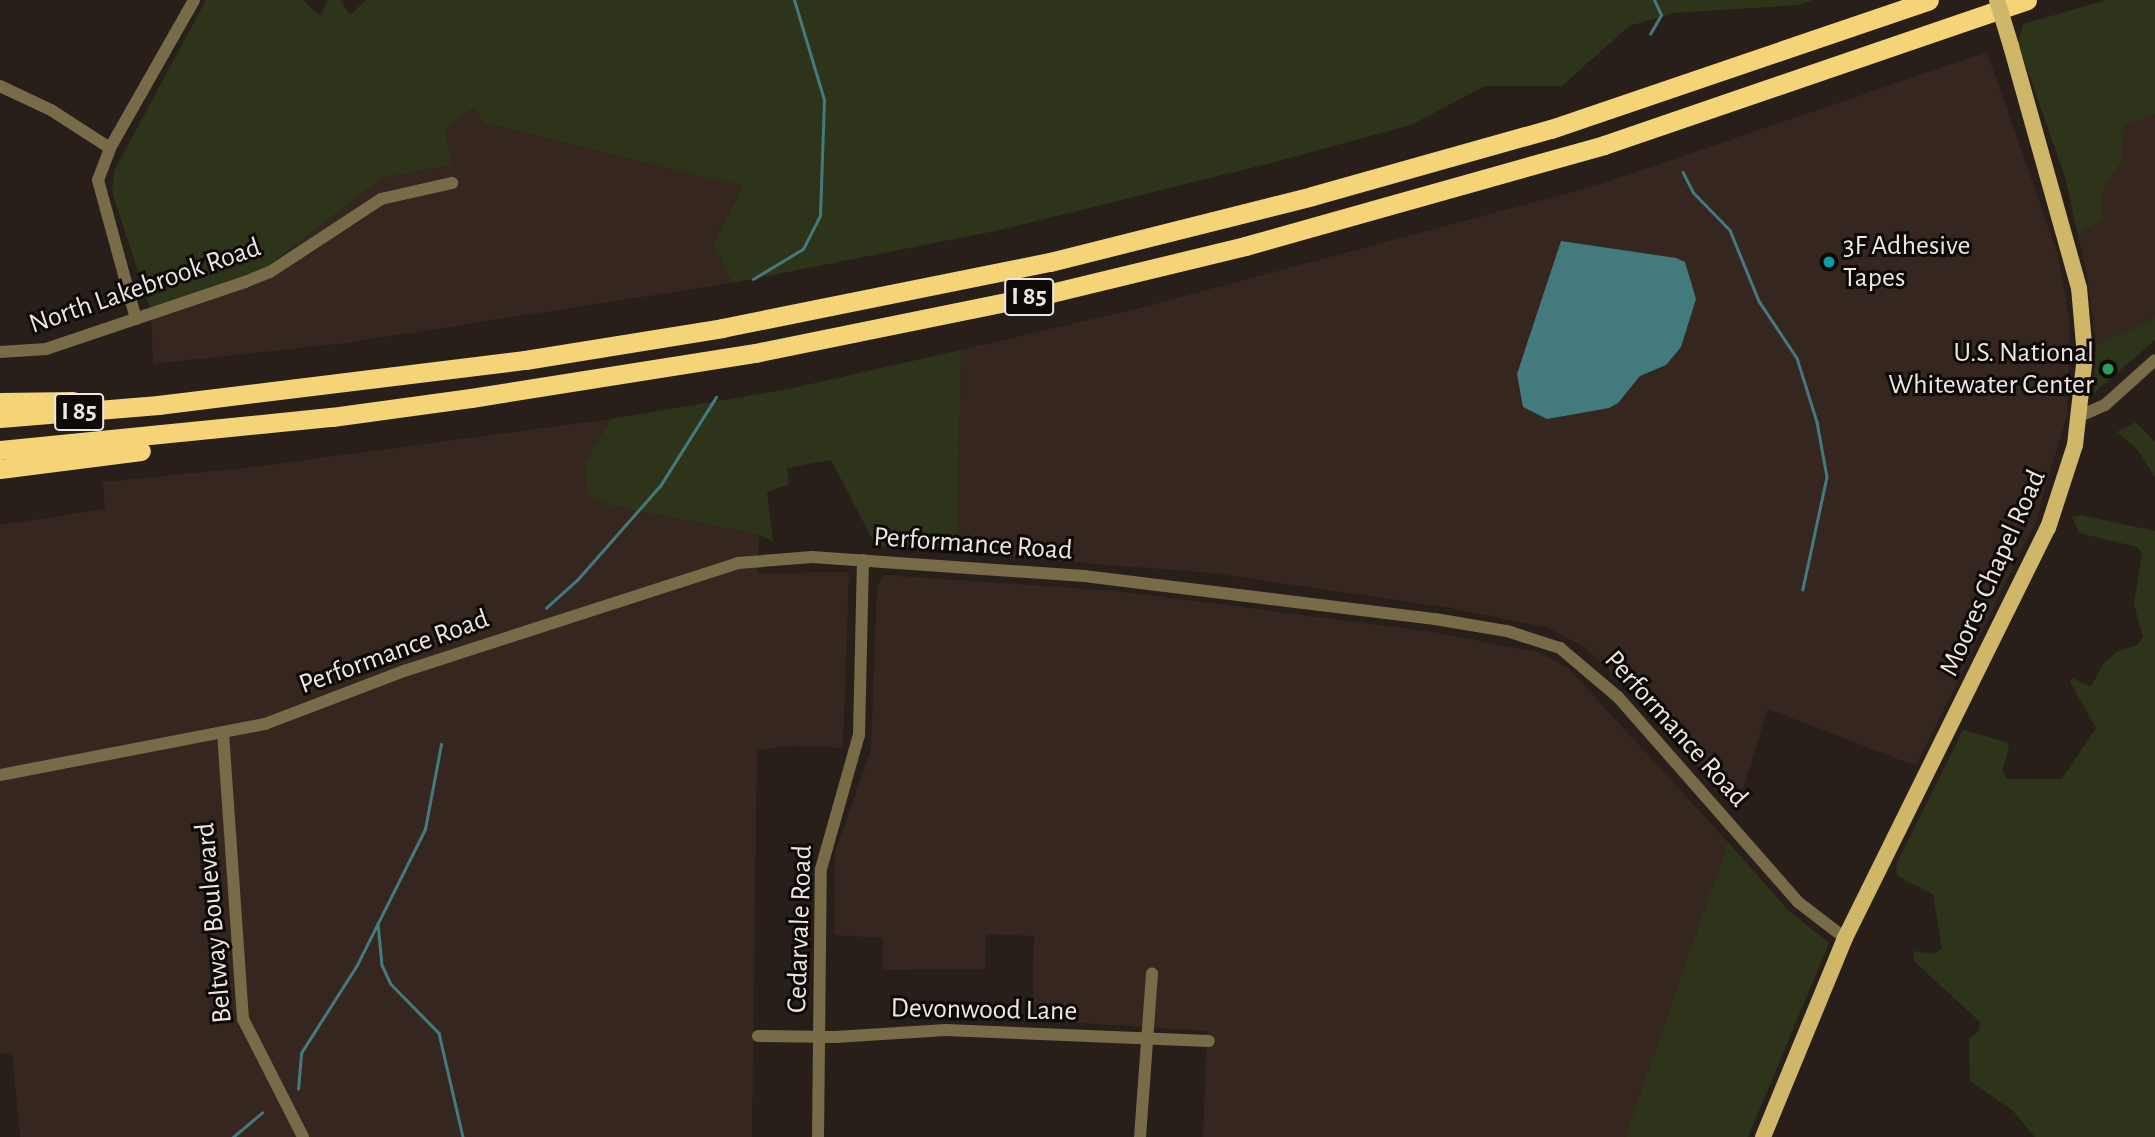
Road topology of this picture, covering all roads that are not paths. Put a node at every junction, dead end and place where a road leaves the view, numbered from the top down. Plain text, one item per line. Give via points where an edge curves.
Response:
1 (194, 0) edge
2 (1929, 0) edge
3 (1997, 0) edge
4 (2027, 0) edge
5 (0, 86) edge
6 (110, 148) junction
7 (452, 183) dead end
8 (136, 319) junction
9 (0, 352) edge
10 (2155, 360) edge
11 (0, 402) edge
12 (158, 405) junction
13 (2080, 416) junction
14 (332, 417) junction
15 (0, 418) edge
16 (0, 450) edge
17 (0, 469) edge
18 (863, 560) junction
19 (223, 733) junction
20 (0, 775) edge
21 (1845, 938) junction
22 (1152, 973) dead end
23 (758, 1035) dead end
24 (821, 1037) junction
25 (1144, 1041) junction
26 (1209, 1041) dead end
27 (303, 1137) edge
28 (818, 1137) edge
29 (1140, 1137) edge
30 (1763, 1137) edge

1 - 6 street
2 - 12 highway, I 85 via 1676,90 1539,132 1298,200 1050,261 722,328 552,356
3 - 13 main road, Moores Chapel Road, bridge via 2076,268 2084,345
4 - 14 highway, I 85 via 1604,145 1245,246 1051,293 755,353
5 - 6 street via 61,116
6 - 8 street via 98,191
7 - 8 street, North Lakebrook Road via 381,200 271,272
8 - 9 street, North Lakebrook Road via 35,351
10 - 13 street via 2105,405
11 - 12 highway
12 - 15 highway, I 85
13 - 21 main road, Moores Chapel Road via 2048,528
14 - 16 highway, I 85
14 - 17 highway via 208,444
18 - 19 street, Performance Road via 781,558 738,564 404,671 291,715
18 - 21 street, Performance Road via 1228,591 1436,619 1545,641 1600,679 1785,888
18 - 24 street, Cedarvale Road via 859,735 821,869
19 - 20 street, Performance Road
19 - 27 street, Beltway Boulevard via 243,1019
21 - 30 main road, Moores Chapel Road
22 - 25 street
23 - 24 street, Devonwood Lane
24 - 25 street, Devonwood Lane via 946,1030
24 - 28 street, Cedarvale Road
25 - 26 street, Devonwood Lane
25 - 29 street

